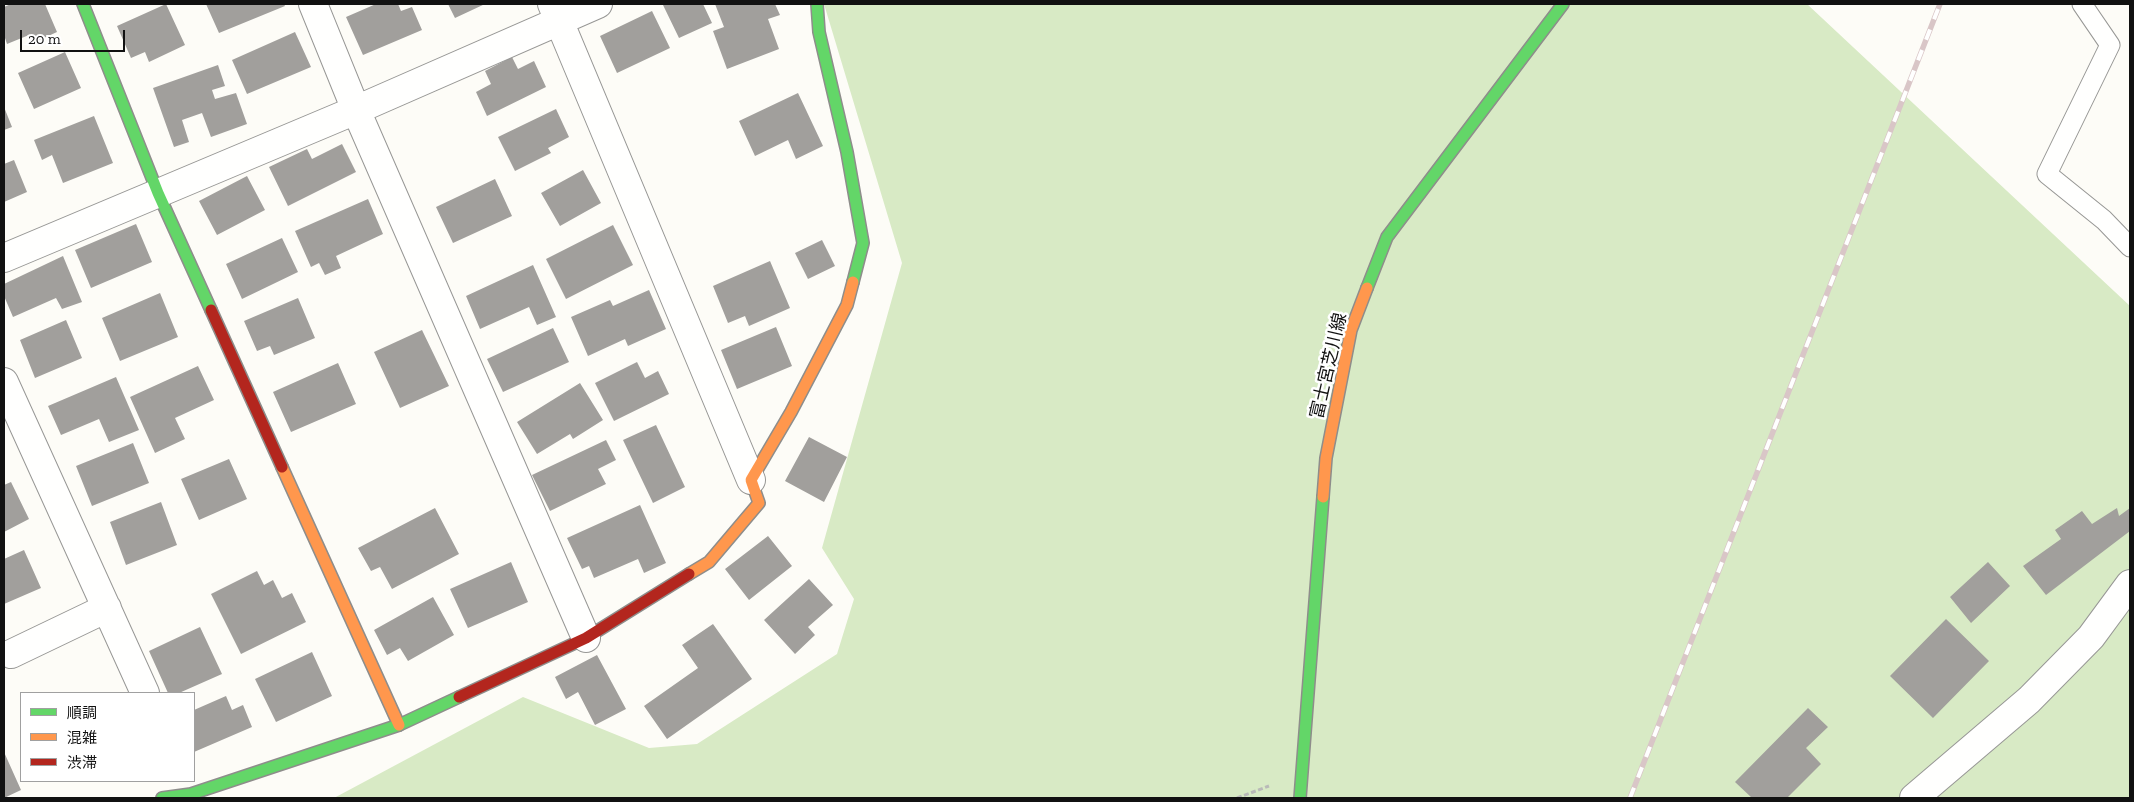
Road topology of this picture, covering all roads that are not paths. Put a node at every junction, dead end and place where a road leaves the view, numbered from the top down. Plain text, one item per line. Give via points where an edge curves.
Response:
1 (83, 4) edge
2 (313, 4) edge
3 (598, 4) edge
4 (817, 4) edge
5 (1563, 4) edge
6 (2082, 4) edge
7 (555, 12) edge
8 (356, 110) junction
9 (158, 193) junction
10 (2130, 247) edge
11 (4, 258) edge
12 (4, 382) edge
13 (751, 480) junction
14 (2130, 584) edge
15 (107, 608) junction
16 (586, 638) junction
17 (11, 654) dead end
18 (146, 692) edge
19 (399, 724) junction
20 (188, 787) edge
21 (162, 798) edge
22 (1300, 798) edge
23 (1914, 798) edge

1 - 9 street
2 - 8 street
3 - 7 street
4 - 13 street via 819,32 847,152 863,243 847,305
5 - 22 street, 富士宮芝川線 via 1387,237 1351,330 1326,458
6 - 10 lane via 2110,45 2047,174 2104,220
7 - 8 street
7 - 13 street
8 - 9 street
8 - 16 street
9 - 11 street
9 - 19 street
12 - 15 street
13 - 16 street via 759,503 709,562
14 - 23 street via 2091,637 2029,700
15 - 17 street
15 - 18 street
16 - 19 street
19 - 20 street
20 - 21 street

